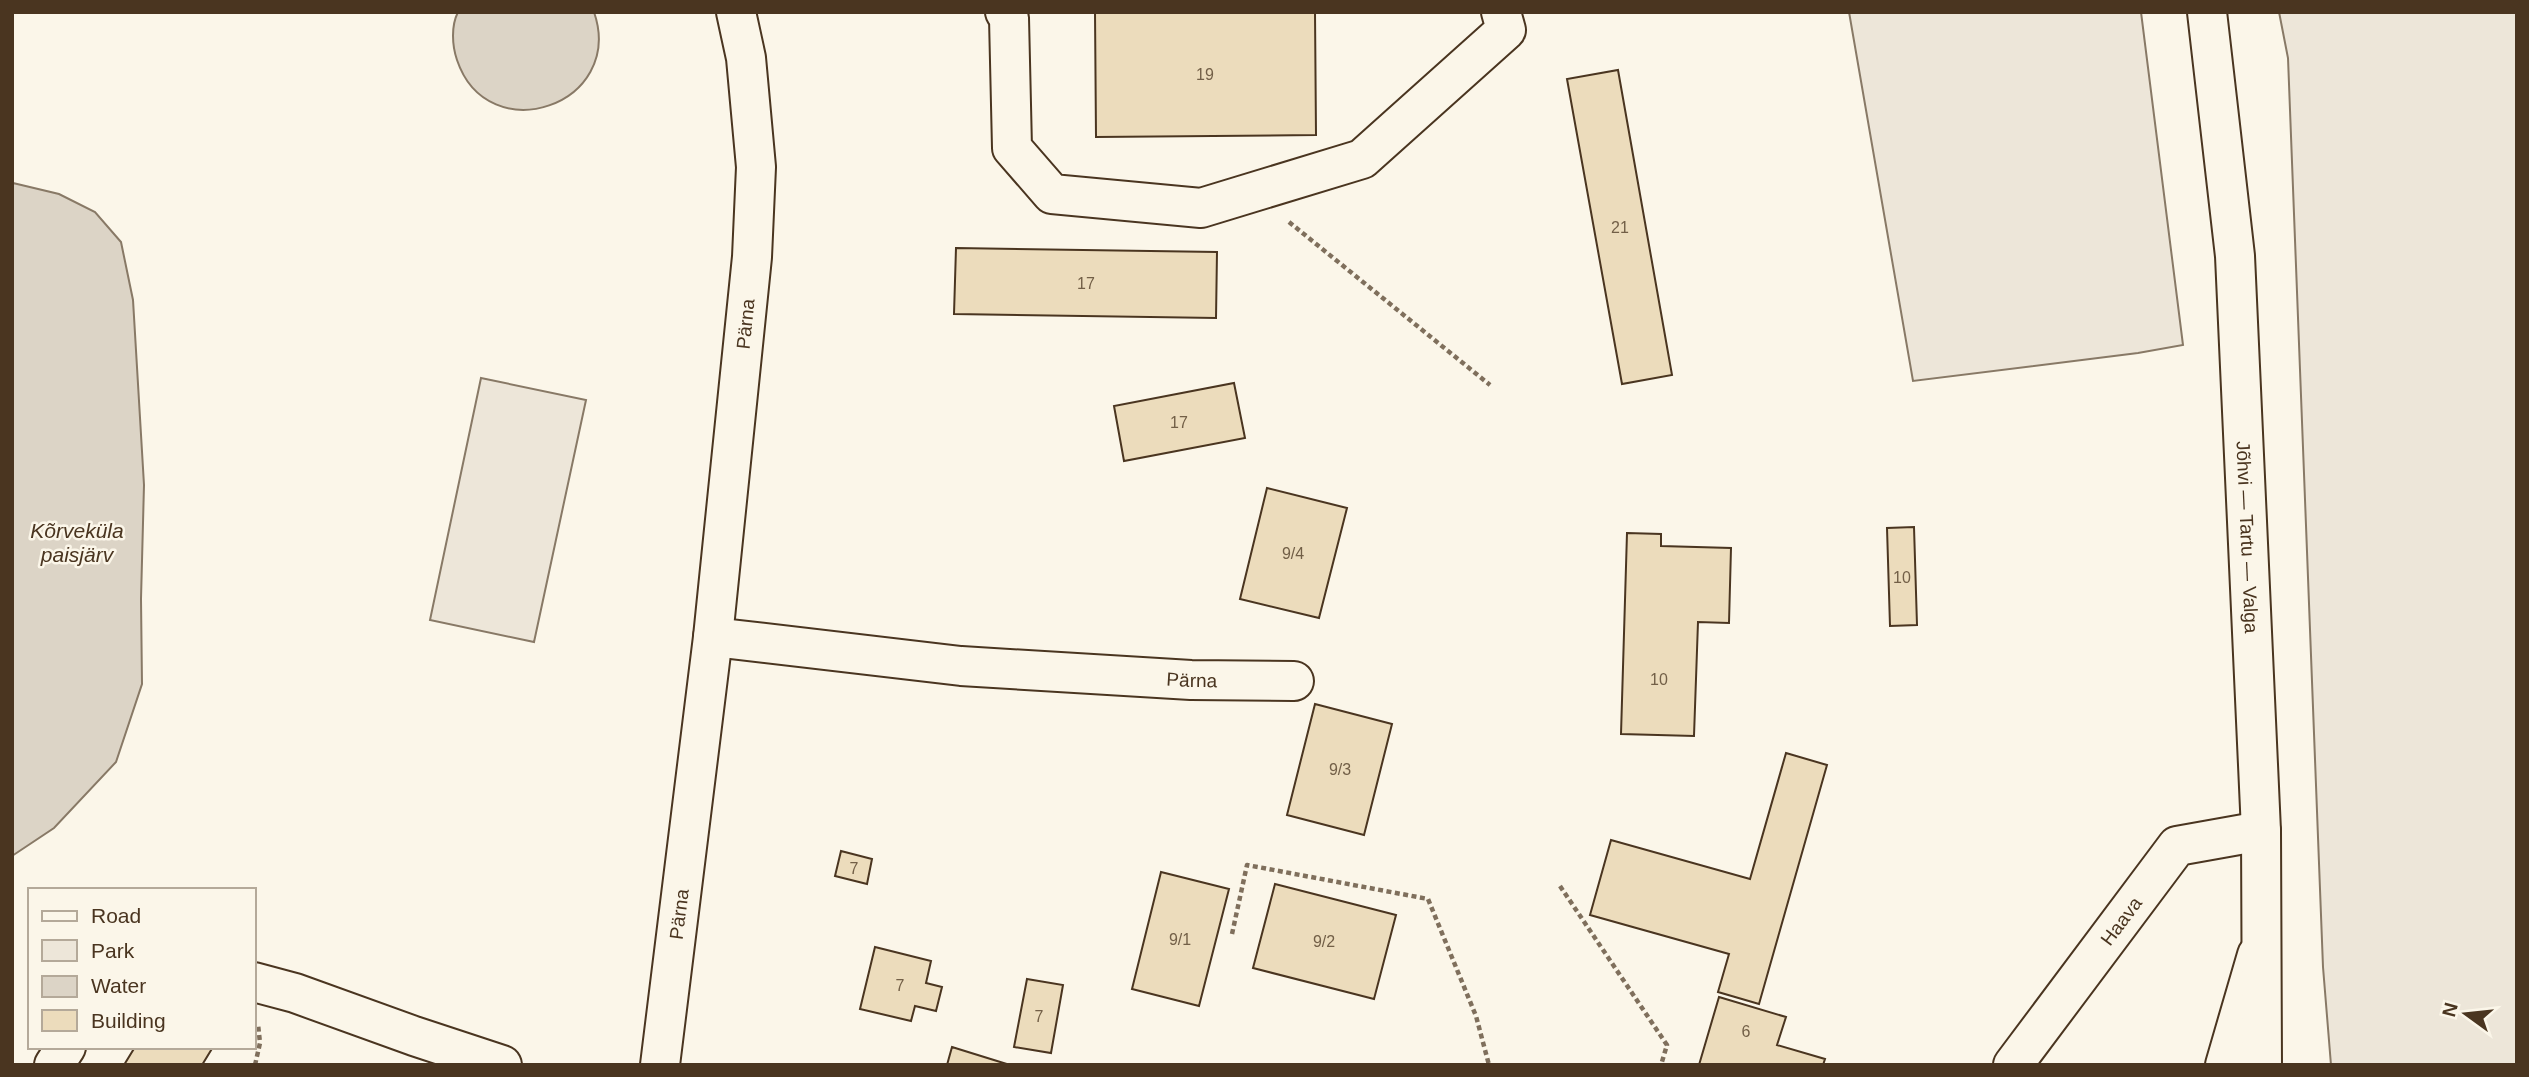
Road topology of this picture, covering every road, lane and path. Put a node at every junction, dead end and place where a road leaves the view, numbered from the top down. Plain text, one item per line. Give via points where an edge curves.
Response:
1 (736, 12) edge
2 (1005, 12) edge
3 (1501, 12) edge
4 (2207, 12) edge
5 (1253, 193) junction
6 (1490, 385) dead end
7 (713, 637) junction
8 (1294, 681) dead end
9 (2261, 831) junction
10 (1560, 886) dead end
11 (1232, 934) dead end
12 (2262, 939) junction
13 (256, 983) edge
14 (65, 1049) edge
15 (405, 1051) edge
16 (54, 1065) edge
17 (502, 1065) edge
18 (660, 1065) edge
19 (1489, 1065) edge
20 (1661, 1065) edge
21 (2013, 1065) edge
22 (2225, 1065) edge
23 (2262, 1065) edge

1 - 7 main road, Pärna via 746,58 755,180 752,257
2 - 5 main road via 1009,18 1012,148 1052,194 1200,208
3 - 5 main road via 1506,30 1362,159
4 - 9 main road, Jõhvi — Tartu — Valga via 2235,256
5 - 6 path
7 - 8 main road, Pärna via 961,666 1191,680
7 - 18 main road, Pärna
9 - 12 main road, Jõhvi — Tartu — Valga
9 - 21 main road, Haava via 2177,846
10 - 20 path via 1667,1045
11 - 19 path via 1247,865 1428,899 1476,1016
12 - 22 main road
12 - 23 main road, Jõhvi — Tartu — Valga
13 - 15 main road via 295,993
14 - 16 main road
15 - 17 main road

